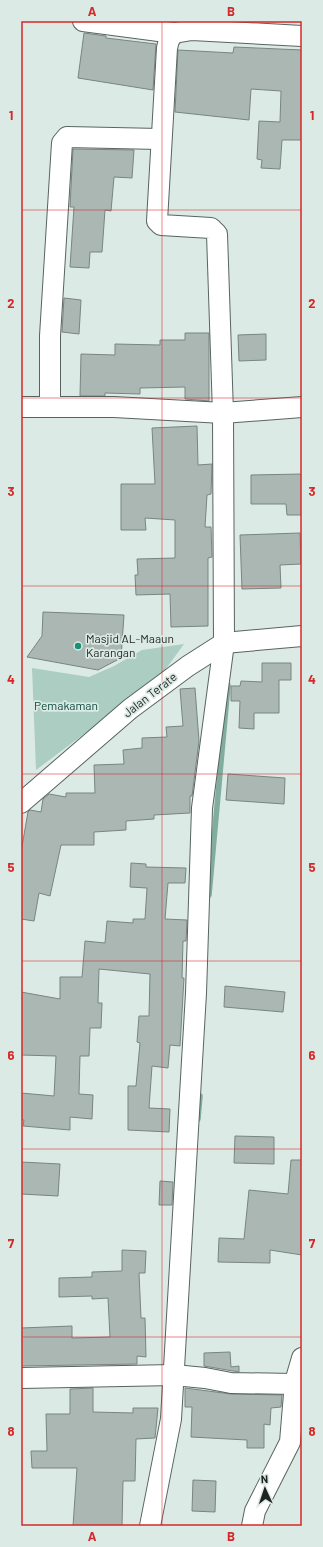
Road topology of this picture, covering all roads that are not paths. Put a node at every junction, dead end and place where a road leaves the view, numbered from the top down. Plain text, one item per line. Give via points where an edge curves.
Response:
1 (83, 21) edge
2 (174, 33) junction
3 (302, 36) edge
4 (160, 139) junction
5 (50, 407) junction
6 (302, 407) edge
7 (21, 408) edge
8 (223, 413) junction
9 (302, 636) edge
10 (224, 643) junction
11 (21, 803) edge
12 (302, 1358) edge
13 (178, 1375) junction
14 (21, 1378) edge
15 (295, 1384) junction
16 (150, 1526) edge
17 (252, 1526) edge

1 - 2 street
2 - 3 street via 192,30
2 - 4 street via 167,48
4 - 5 street via 67,137 62,143 50,336
4 - 8 street via 157,220 161,225 211,228 217,234
5 - 7 street
5 - 8 street via 114,407
6 - 8 street
8 - 10 street
9 - 10 street, Jalan Terate
10 - 11 street, Jalan Terate via 130,709
10 - 13 street via 202,808
12 - 15 street
13 - 14 street
13 - 15 street via 231,1383
13 - 16 street
15 - 17 street via 290,1442 254,1511

